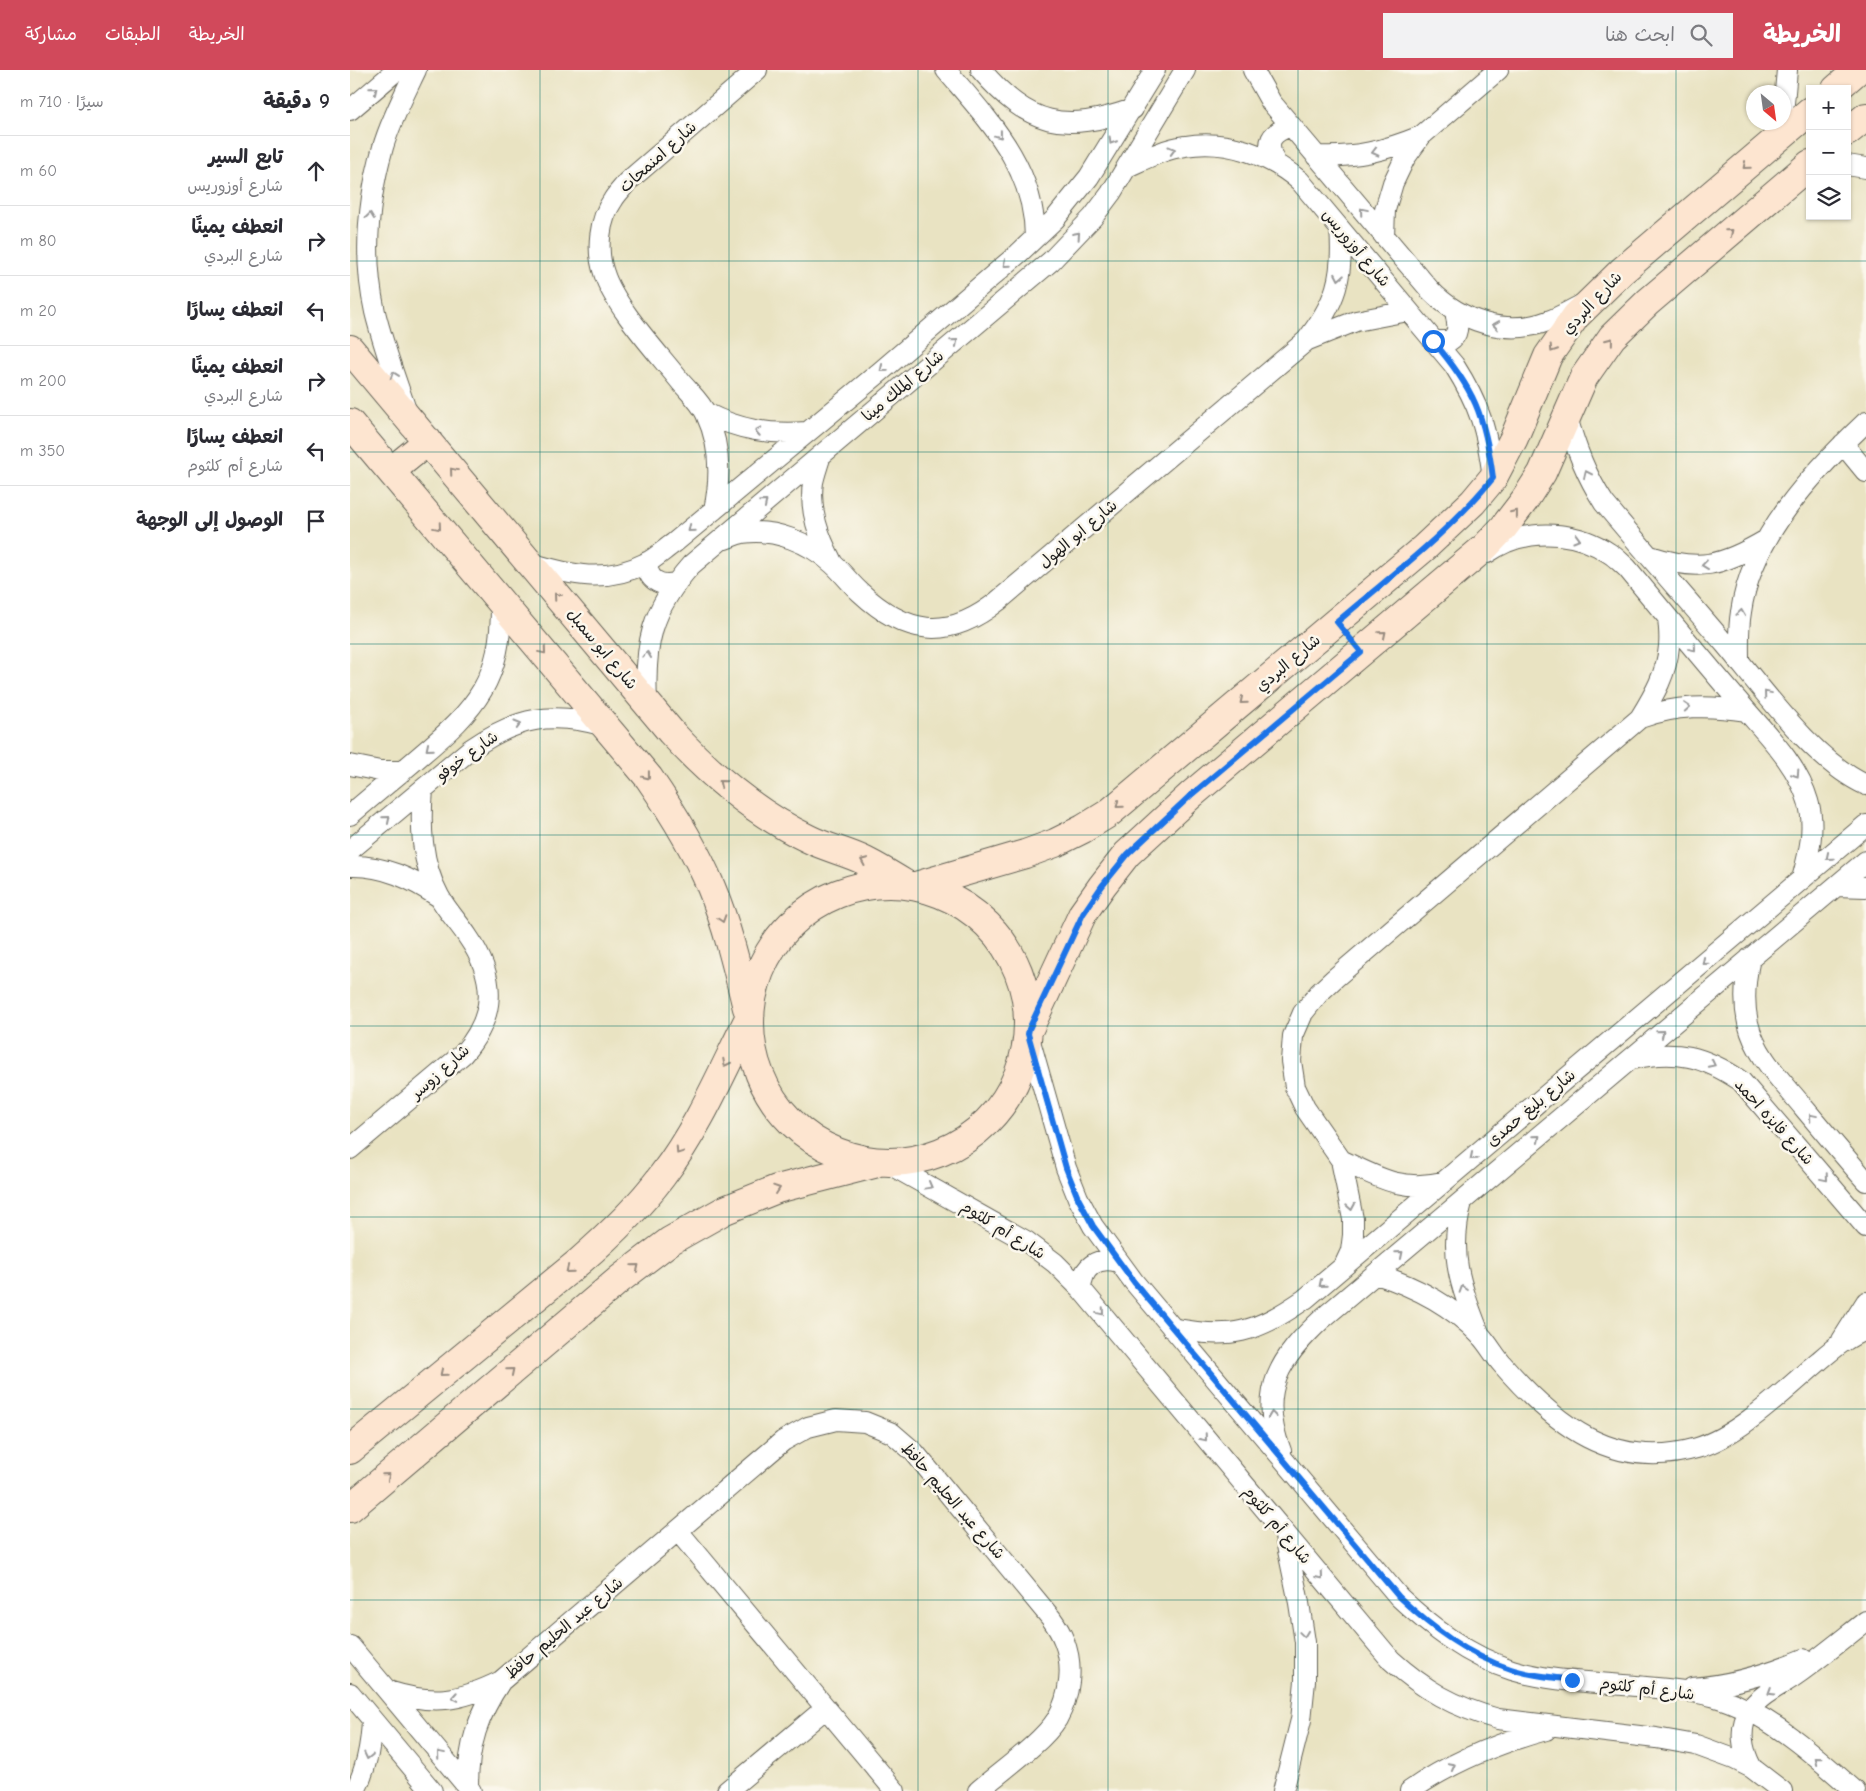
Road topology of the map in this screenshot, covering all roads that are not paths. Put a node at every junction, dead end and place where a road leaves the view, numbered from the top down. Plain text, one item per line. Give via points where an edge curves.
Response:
1 (397, 70) edge
2 (416, 70) edge
3 (757, 70) edge
4 (946, 70) edge
5 (1156, 70) edge
6 (1185, 70) edge
7 (1252, 70) edge
8 (1498, 70) edge
9 (1787, 70) edge
10 (1858, 70) edge
11 (987, 77) edge
12 (1787, 85) edge
13 (1841, 85) edge
14 (976, 106) junction
15 (1133, 109) junction
16 (350, 110) edge
17 (1806, 114) edge
18 (1866, 116) edge
19 (1291, 126) junction
20 (1849, 130) edge
21 (1772, 135) edge
22 (1421, 136) junction
23 (1316, 156) junction
24 (1275, 162) junction
25 (1851, 166) edge
26 (1127, 168) junction
27 (1866, 168) edge
28 (1806, 169) edge
29 (1340, 229) junction
30 (1666, 234) junction
31 (1384, 236) junction
32 (1035, 238) junction
33 (1690, 265) junction
34 (1591, 300) junction
35 (1408, 311) junction
36 (1454, 311) junction
37 (1306, 341) junction
38 (1433, 341) junction
39 (350, 349) edge
40 (706, 413) junction
41 (1567, 417) junction
42 (1866, 422) edge
43 (350, 423) edge
44 (419, 431) junction
45 (807, 432) junction
46 (1843, 444) junction
47 (821, 455) junction
48 (391, 471) junction
49 (1866, 472) edge
50 (1493, 478) junction
51 (714, 510) junction
52 (1766, 540) junction
53 (718, 542) junction
54 (1650, 556) junction
55 (647, 562) junction
56 (530, 563) junction
57 (833, 564) junction
58 (1465, 565) junction
59 (1627, 568) junction
60 (674, 583) junction
61 (501, 602) junction
62 (1668, 618) junction
63 (1337, 622) junction
64 (1361, 652) junction
65 (1740, 662) junction
66 (647, 703) junction
67 (1746, 711) junction
68 (1640, 718) junction
69 (1792, 724) junction
70 (605, 726) junction
71 (454, 728) junction
72 (1771, 741) junction
73 (471, 749) junction
74 (350, 765) edge
75 (403, 771) junction
76 (1866, 785) edge
77 (423, 789) junction
78 (350, 815) edge
79 (1866, 825) edge
80 (350, 850) edge
81 (1866, 861) edge
82 (350, 866) edge
83 (1802, 879) junction
84 (911, 885) junction
85 (1836, 886) junction
86 (1866, 887) edge
87 (439, 897) junction
88 (1750, 958) junction
89 (749, 1017) junction
90 (1028, 1031) junction
91 (1630, 1059) junction
92 (1766, 1063) junction
93 (1569, 1076) junction
94 (1741, 1081) junction
95 (1587, 1096) junction
96 (350, 1149) edge
97 (1341, 1160) junction
98 (883, 1163) junction
99 (1866, 1181) edge
100 (1443, 1182) junction
101 (1462, 1202) junction
102 (1866, 1227) edge
103 (1118, 1262) junction
104 (1344, 1266) junction
105 (1376, 1274) junction
106 (1081, 1289) junction
107 (1305, 1299) junction
108 (1866, 1302) edge
109 (1323, 1318) junction
110 (1172, 1328) junction
111 (1866, 1330) edge
112 (1479, 1334) junction
113 (1838, 1345) junction
114 (356, 1441) edge
115 (1285, 1462) junction
116 (350, 1508) edge
117 (678, 1531) junction
118 (1284, 1534) junction
119 (1866, 1621) edge
120 (1847, 1636) junction
121 (353, 1653) edge
122 (501, 1681) junction
123 (1666, 1689) junction
124 (388, 1691) junction
125 (350, 1693) edge
126 (826, 1708) junction
127 (1749, 1711) junction
128 (372, 1720) junction
129 (1556, 1727) junction
130 (1752, 1768) junction
131 (470, 1789) edge
132 (355, 1791) edge
133 (432, 1791) edge
134 (727, 1791) edge
135 (895, 1791) edge
136 (978, 1791) edge
137 (1283, 1791) edge
138 (1410, 1791) edge
139 (1782, 1791) edge
140 (1855, 1791) edge

16 -> 1 street
44 -> 2 street via 386,351 375,311 368,228 373,186 384,145
3 - 40 street, شارع امنمحات via 628,182 612,200 602,223 602,265 614,296
4 - 14 street
5 - 15 street, شارع الملك مينا
6 - 26 street, شارع الملك مينا
7 - 19 street, شارع أوزوريس via 1271,102
8 - 22 street
9 - 12 street
10 - 13 street
11 - 14 street via 996,93 993,102
11 - 15 street via 1012,102 1034,115 1059,122 1084,122
14 -> 32 street via 1020,168 1035,218
15 -> 32 street, شارع الملك مينا via 1073,199
17 - 21 street, شارع البردي
18 - 20 street
19 - 23 street, شارع أوزوريس
19 - 24 street via 1272,136 1270,153
21 -> 30 street, شارع البردي
22 -> 23 street via 1369,154
22 - 31 street via 1393,183 1385,210
31 -> 23 street, شارع أوزوريس
26 -> 24 street, شارع أوزوريس via 1155,154 1185,146 1216,145 1246,150
24 - 29 street, شارع أوزوريس via 1300,181
25 - 27 street
47 -> 26 street, شارع الملك مينا via 1051,261 1092,217
33 -> 28 street
29 - 35 street, شارع أوزوريس
29 -> 37 street, شارع ابو الهول via 1342,253 1333,300
30 - 33 street
30 - 34 street, شارع البردي
31 - 36 street, شارع أوزوريس via 1430,290
32 -> 45 street, شارع الملك مينا
41 -> 33 street via 1584,377 1612,338
34 -> 36 street, شارع أوزوريس via 1546,322 1522,327 1498,326
34 -> 50 street, شارع البردي via 1548,356 1514,438
35 - 37 street, شارع ابو الهول via 1356,321
35 - 38 street, شارع أوزوريس
36 - 38 street via 1456,335 1448,342
37 - 57 street, شارع ابو الهول via 998,601 964,623 943,628 920,627 898,621 858,591
38 - 50 street, شارع أوزوريس via 1454,365 1474,399 1489,446
39 - 44 street, شارع ابو سمبل
45 -> 40 street, شارع امنمحات via 758,432
40 - 51 street, شارع امنمحات via 719,471
54 -> 41 street via 1591,483
58 -> 41 street via 1504,527 1524,501 1542,473
42 - 46 street
43 - 48 street
44 - 48 street
56 -> 44 street, شارع ابو سمبل
45 - 51 street, شارع الملك مينا
46 - 49 street
46 - 52 street via 1802,489
53 -> 47 street, شارع الملك مينا
47 - 57 street, شارع ابو الهول via 813,482 813,511 820,539
48 -> 61 street
50 - 63 street, شارع البردي via 1454,522
51 -> 55 street, شارع الملك مينا
52 -> 54 street via 1722,562 1698,566 1674,564
65 -> 52 street via 1739,636 1744,595 1754,563
53 - 57 street, شارع ابو الهول via 742,533 765,532 790,538
53 - 60 street, شارع الملك مينا
54 - 59 street via 1637,554
54 - 65 street
55 - 56 street, شارع الملك مينا via 603,576 580,576
55 - 60 street via 652,579 663,584
66 -> 56 street, شارع ابو سمبل
58 -> 59 street via 1507,542 1549,534 1570,536 1590,543 1610,553
64 -> 58 street
59 - 62 street
66 -> 60 street, شارع الملك مينا via 645,675 652,626
61 -> 70 street
61 - 71 street, شارع خوفو via 498,648 492,670 478,698
62 -> 67 street
62 - 68 street via 1669,645 1664,671
63 - 64 street
63 -> 84 street, شارع البردي via 1109,813 1055,843 1025,854
64 - 90 street via 1191,795 1128,854 1083,914
69 -> 65 street
84 -> 66 street, شارع ابو سمبل via 864,860 809,839 748,803 696,759
68 -> 67 street via 1659,711 1688,707
67 - 72 street
68 - 97 street via 1335,978 1303,1013 1293,1036 1291,1062 1295,1087 1312,1120
69 - 72 street via 1792,730 1784,740
69 - 76 street via 1829,763
73 -> 70 street, شارع خوفو via 491,735 535,720 575,719
70 -> 89 street via 649,778 694,850 712,889
71 - 73 street via 466,727 472,733
71 -> 75 street, شارع خوفو
72 -> 83 street via 1803,785 1809,803 1812,841
73 - 77 street, شارع خوفو
74 - 75 street via 380,771
75 - 78 street, شارع خوفو
80 -> 77 street, شارع خوفو
77 - 87 street, شارع زوسر via 423,844
79 -> 83 street, شارع بليغ حمدى
81 - 85 street, شارع بليغ حمدى
82 - 87 street, شارع زوسر via 388,871 415,881
83 -> 93 street, شارع بليغ حمدى
84 - 89 street via 874,884 842,891 813,906 788,926 768,952 755,982
84 - 90 street via 954,900 976,913 999,936 1016,964 1024,988
85 - 86 street
85 - 88 street, شارع بليغ حمدى
87 - 96 street, شارع زوسر via 483,963 489,1002 484,1022 476,1039 463,1054
91 -> 88 street, شارع بليغ حمدى
88 - 92 street, شارع فايزه احمد via 1745,1002 1748,1023
89 - 98 street via 751,1050 760,1080 775,1106 796,1128 821,1146 849,1157
89 -> 114 street via 684,1143 638,1206 580,1261
90 - 98 street via 1024,1060 1014,1084 1001,1107 983,1126 938,1154 913,1161
90 - 103 street, شارع أم كلثوم via 1066,1168 1093,1226
91 -> 94 street, شارع فايزه احمد via 1653,1054 1685,1055 1700,1058
91 - 95 street, شارع بليغ حمدى
92 - 94 street via 1759,1062 1746,1068
99 -> 92 street, شارع فايزه احمد
93 - 95 street
93 -> 100 street, شارع بليغ حمدى
94 -> 102 street, شارع فايزه احمد
101 -> 95 street, شارع بليغ حمدى
97 - 100 street via 1397,1184 1428,1186
97 -> 104 street via 1353,1219 1351,1251
98 -> 106 street, شارع أم كلثوم via 1026,1240
116 -> 98 street via 670,1241 725,1210 777,1189
100 - 104 street, شارع بليغ حمدى
105 -> 101 street, شارع بليغ حمدى
112 -> 101 street via 1456,1261 1457,1221
103 - 106 street via 1100,1260 1092,1264 1085,1271
103 - 110 street, شارع أم كلثوم
104 -> 107 street, شارع بليغ حمدى
105 - 109 street, شارع بليغ حمدى
105 - 112 street via 1433,1299
106 -> 118 street, شارع أم كلثوم
107 - 109 street via 1307,1310
107 - 110 street, شارع بليغ حمدى via 1258,1327 1229,1334
108 - 113 street
115 -> 109 street, شارع بليغ حمدى via 1275,1436 1271,1410 1274,1382 1284,1359
110 - 115 street, شارع أم كلثوم
111 - 113 street
112 - 113 street via 1524,1388 1578,1434 1607,1447 1638,1454 1669,1454 1699,1448 1726,1435
115 - 123 street, شارع أم كلثوم via 1399,1597 1422,1620 1449,1639 1512,1670 1539,1676
117 - 122 street, شارع عبد الحليم حافظ
117 - 126 street
117 - 136 street, شارع عبد الحليم حافظ via 783,1442 808,1427 836,1420 865,1422 892,1433 914,1452 1052,1618 1064,1641 1070,1668 1067,1694 1056,1719 1038,1740
118 -> 129 street, شارع أم كلثوم via 1391,1660 1422,1686 1474,1712 1498,1719
118 -> 137 street via 1305,1642 1306,1681 1301,1720
119 - 120 street
120 - 123 street via 1805,1658 1742,1680
120 -> 127 street via 1765,1695
121 - 124 street
122 -> 124 street, شارع عبد الحليم حافظ via 480,1692 457,1698 410,1698
122 - 131 street, شارع عبد الحليم حافظ via 488,1700 476,1728 468,1764
123 - 127 street, شارع أم كلثوم via 1722,1699
131 -> 124 street
125 - 128 street
126 - 134 street
126 - 135 street
127 - 130 street via 1742,1740
140 -> 127 street, شارع أم كلثوم via 1792,1739
128 -> 132 street via 367,1762
128 - 133 street
129 - 130 street, شارع أم كلثوم via 1696,1745
138 -> 129 street via 1484,1750
130 - 139 street, شارع أم كلثوم

